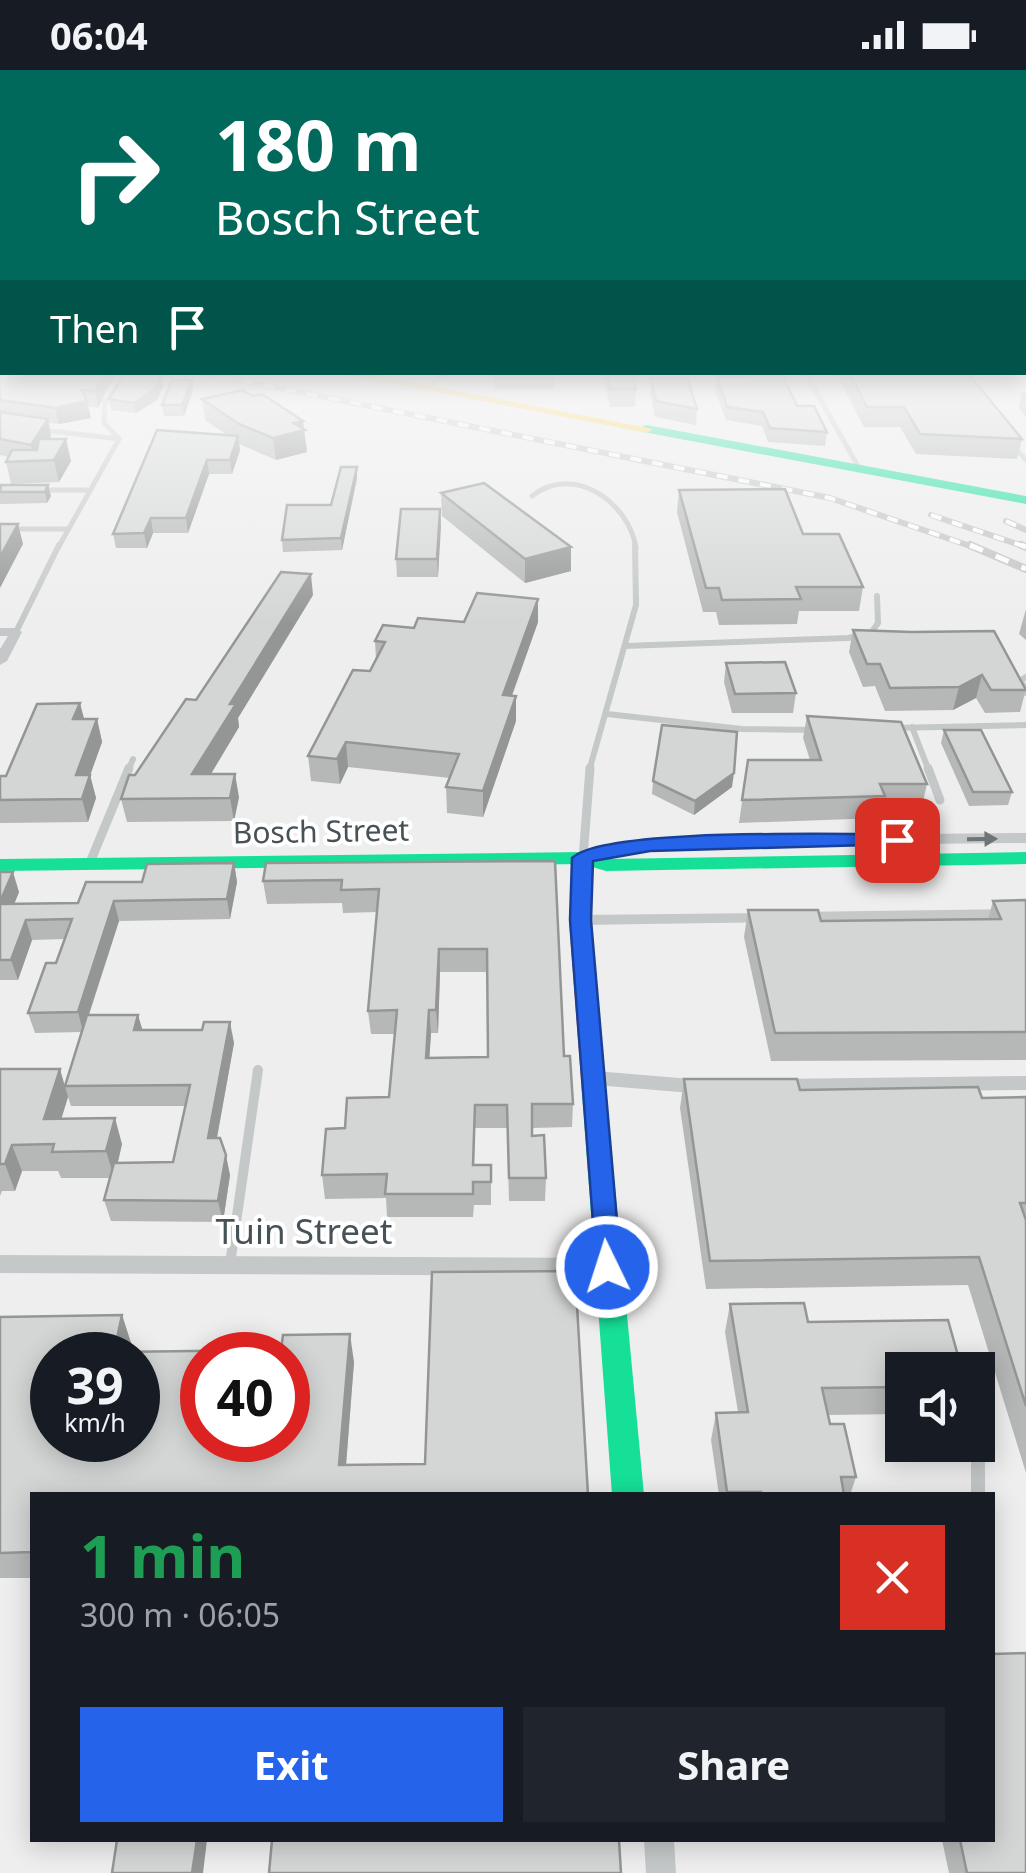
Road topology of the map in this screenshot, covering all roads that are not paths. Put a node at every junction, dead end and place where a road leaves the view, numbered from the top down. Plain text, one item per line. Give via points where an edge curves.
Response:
1 (110, 455) edge
2 (781, 455) edge
3 (852, 455) edge
4 (860, 470) junction
5 (38, 490) edge
6 (87, 490) junction
7 (532, 496) dead end
8 (1026, 500) edge
9 (0, 529) edge
10 (67, 530) junction
11 (877, 596) dead end
12 (0, 632) edge
13 (16, 632) junction
14 (624, 646) junction
15 (0, 661) edge
16 (1026, 677) edge
17 (1026, 693) edge
18 (608, 714) junction
19 (1026, 725) edge
20 (912, 727) junction
21 (883, 728) edge
22 (826, 730) edge
23 (133, 759) dead end
24 (940, 800) dead end
25 (1026, 838) edge
26 (583, 858) junction
27 (1026, 858) edge
28 (0, 865) edge
29 (89, 865) junction
30 (1026, 914) edge
31 (580, 920) junction
32 (258, 1070) dead end
33 (595, 1078) junction
34 (1026, 1083) edge
35 (756, 1086) edge
36 (716, 1087) edge
37 (0, 1264) edge
38 (230, 1264) junction
39 (607, 1267) junction
40 (978, 1462) edge
41 (628, 1492) edge
42 (978, 1492) edge
43 (658, 1842) edge
44 (662, 1873) edge

1 - 6 lane
2 - 4 street
3 - 4 lane
4 - 8 street
5 - 6 lane
6 - 10 lane
7 - 14 lane via 549,485 584,487 612,502 626,520 637,542 640,586
9 - 10 lane
10 - 13 lane
11 - 14 lane via 872,633 848,638
12 - 13 street
13 - 15 street
14 - 18 lane
16 - 17 lane via 1020,680
18 - 22 lane via 742,729
18 - 26 lane via 587,784
19 - 20 lane
20 - 21 lane
20 - 24 lane
23 - 29 lane
26 -> 25 street, Bosch Street via 604,850 705,842
26 - 27 street, Bosch Street via 606,864
26 - 29 street, Bosch Street
26 - 31 street
28 - 29 street, Bosch Street
30 - 31 street
31 - 33 street
32 - 38 lane
33 - 36 street
33 - 39 street
34 - 35 street
37 - 38 street, Tuin Street
38 - 39 street, Tuin Street
39 - 41 street
40 - 42 lane
43 - 44 street

